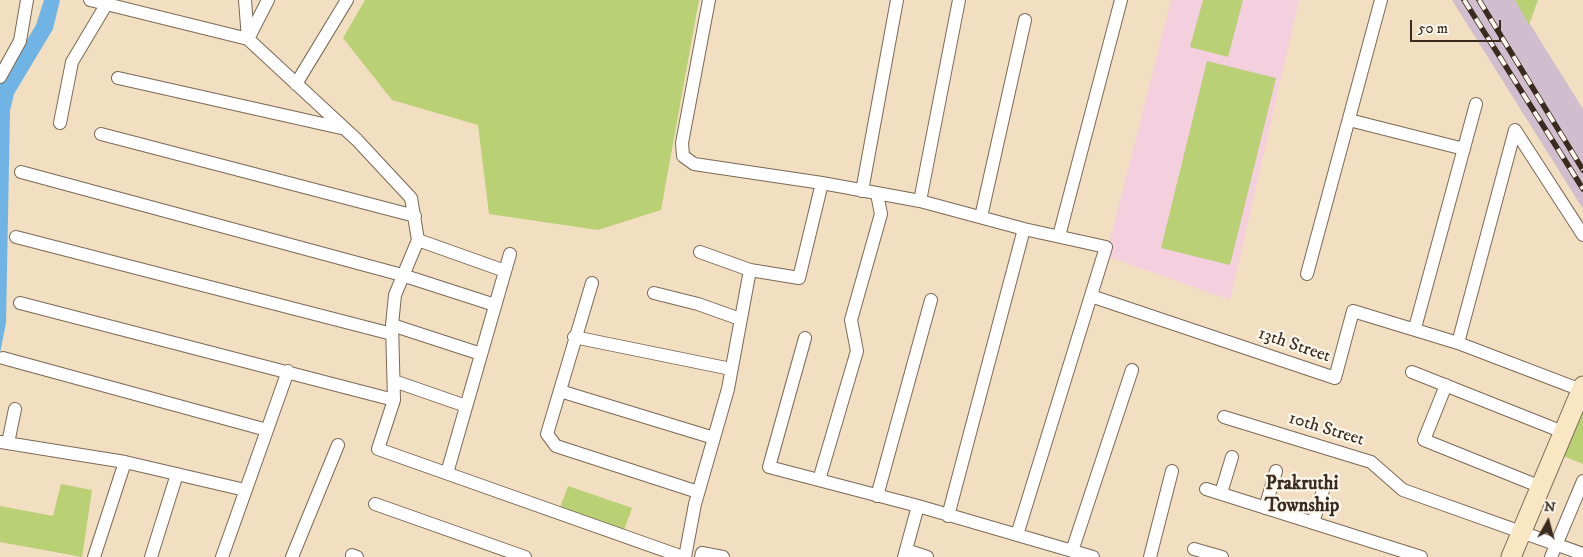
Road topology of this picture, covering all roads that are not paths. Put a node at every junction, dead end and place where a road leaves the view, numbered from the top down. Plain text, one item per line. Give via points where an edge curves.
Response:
1 (27, 0) edge
2 (90, 0) edge
3 (245, 0) edge
4 (268, 0) edge
5 (347, 0) edge
6 (708, 0) edge
7 (897, 0) edge
8 (959, 0) edge
9 (1121, 0) edge
10 (1382, 0) edge
11 (106, 4) junction
12 (1025, 20) dead end
13 (248, 39) junction
14 (0, 77) edge
15 (118, 78) dead end
16 (296, 84) junction
17 (1476, 104) dead end
18 (1349, 120) junction
19 (60, 123) dead end
20 (341, 128) junction
21 (101, 134) dead end
22 (1464, 149) junction
23 (21, 172) dead end
24 (822, 182) junction
25 (862, 191) junction
26 (877, 194) junction
27 (920, 200) junction
28 (415, 216) junction
29 (980, 217) junction
30 (1024, 229) junction
31 (1583, 235) edge
32 (1059, 236) junction
33 (16, 237) dead end
34 (418, 240) junction
35 (700, 252) dead end
36 (510, 254) dead end
37 (750, 270) junction
38 (505, 271) junction
39 (1307, 274) dead end
40 (402, 275) junction
41 (592, 283) dead end
42 (654, 293) dead end
43 (1091, 296) junction
44 (931, 300) dead end
45 (20, 303) dead end
46 (495, 304) junction
47 (740, 319) junction
48 (1415, 328) junction
49 (392, 329) junction
50 (574, 337) junction
51 (805, 338) dead end
52 (1458, 343) junction
53 (481, 354) junction
54 (4, 358) dead end
55 (731, 369) junction
56 (1132, 370) dead end
57 (288, 372) junction
58 (1412, 372) dead end
59 (394, 381) junction
60 (1446, 386) junction
61 (1582, 388) edge
62 (560, 391) junction
63 (394, 400) junction
64 (466, 406) junction
65 (15, 409) dead end
66 (1224, 417) dead end
67 (267, 430) junction
68 (1563, 432) junction
69 (714, 438) junction
70 (4, 442) edge
71 (338, 445) dead end
72 (1232, 457) dead end
73 (125, 462) junction
74 (1172, 471) dead end
75 (1276, 471) dead end
76 (447, 473) junction
77 (177, 474) junction
78 (819, 480) junction
79 (1583, 481) edge
80 (1324, 487) dead end
81 (1541, 487) junction
82 (1206, 489) dead end
83 (245, 490) junction
84 (698, 492) junction
85 (1221, 493) junction
86 (877, 496) junction
87 (375, 504) dead end
88 (918, 506) junction
89 (1266, 508) junction
90 (948, 516) junction
91 (1313, 523) junction
92 (1522, 532) junction
93 (1017, 536) junction
94 (1556, 544) junction
95 (1194, 549) dead end
96 (1072, 551) junction
97 (905, 554) edge
98 (1583, 554) edge
99 (94, 557) edge
100 (151, 557) edge
101 (222, 557) edge
102 (292, 557) edge
103 (525, 557) edge
104 (684, 557) edge
105 (701, 557) edge
106 (723, 557) edge
107 (927, 557) edge
108 (1093, 557) edge
109 (1150, 557) edge
110 (1222, 557) edge
111 (1421, 557) edge
112 (1511, 557) edge
113 (1551, 557) edge

1 - 14 street via 20,41
2 - 11 street
3 - 13 street
4 - 13 street
5 - 16 street
6 - 24 street via 682,143 683,156 694,164
7 - 25 street
8 - 27 street
9 - 32 street
10 - 18 street
11 - 13 street
11 - 19 street via 72,62
12 - 29 street
13 - 16 street
15 - 20 street
16 - 20 street
17 - 22 street
18 - 22 street
18 - 39 street
20 - 28 street via 357,140 411,198
21 - 28 street
22 - 48 street
23 - 40 street
24 - 25 street
24 - 37 street via 799,278
25 - 26 street
26 - 27 street
26 - 78 street via 881,214 852,320 857,351
27 - 29 street
28 - 34 street
29 - 30 street
30 - 32 street
30 - 90 street
31 - 52 street via 1515,130
32 - 43 street via 1106,246
33 - 49 street
34 - 38 street
34 - 40 street
35 - 37 street
36 - 38 street
37 - 47 street
38 - 46 street
40 - 46 street
40 - 49 street
41 - 50 street
42 - 47 street
43 - 48 street, 13th Street via 1335,378 1353,311
43 - 93 street
44 - 86 street
45 - 57 street
46 - 53 street
47 - 55 street
48 - 52 street, 13th Street
49 - 53 street
49 - 59 street
50 - 55 street
50 - 62 street
51 - 78 street via 768,468
52 - 61 street, 13th Street
53 - 64 street
54 - 67 street
55 - 69 street
56 - 96 street
57 - 63 street
57 - 67 street
58 - 60 street
59 - 63 street
59 - 64 street
60 - 68 street
60 - 81 street via 1424,440
61 - 68 street
62 - 69 street
62 - 84 street via 548,434 556,446
63 - 76 street via 378,449
64 - 76 street
65 - 70 street
66 - 92 street, 10th Street via 1371,462 1403,490
67 - 83 street
68 - 81 street
69 - 84 street
70 - 73 street
71 - 102 street
72 - 85 street
73 - 77 street
73 - 99 street
74 - 109 street
75 - 89 street
76 - 104 street
77 - 83 street
77 - 100 street
78 - 86 street
79 - 94 street
80 - 91 street
81 - 92 street
82 - 85 street
83 - 101 street
84 - 104 street
85 - 89 street
86 - 88 street
87 - 103 street
88 - 90 street
88 - 97 street
89 - 91 street
90 - 93 street
91 - 111 street
92 - 94 street, 10th Street
92 - 112 street
93 - 96 street
94 - 98 street, 10th Street
94 - 113 street
95 - 110 street
96 - 108 street
97 - 107 street
105 - 106 street via 702,553

